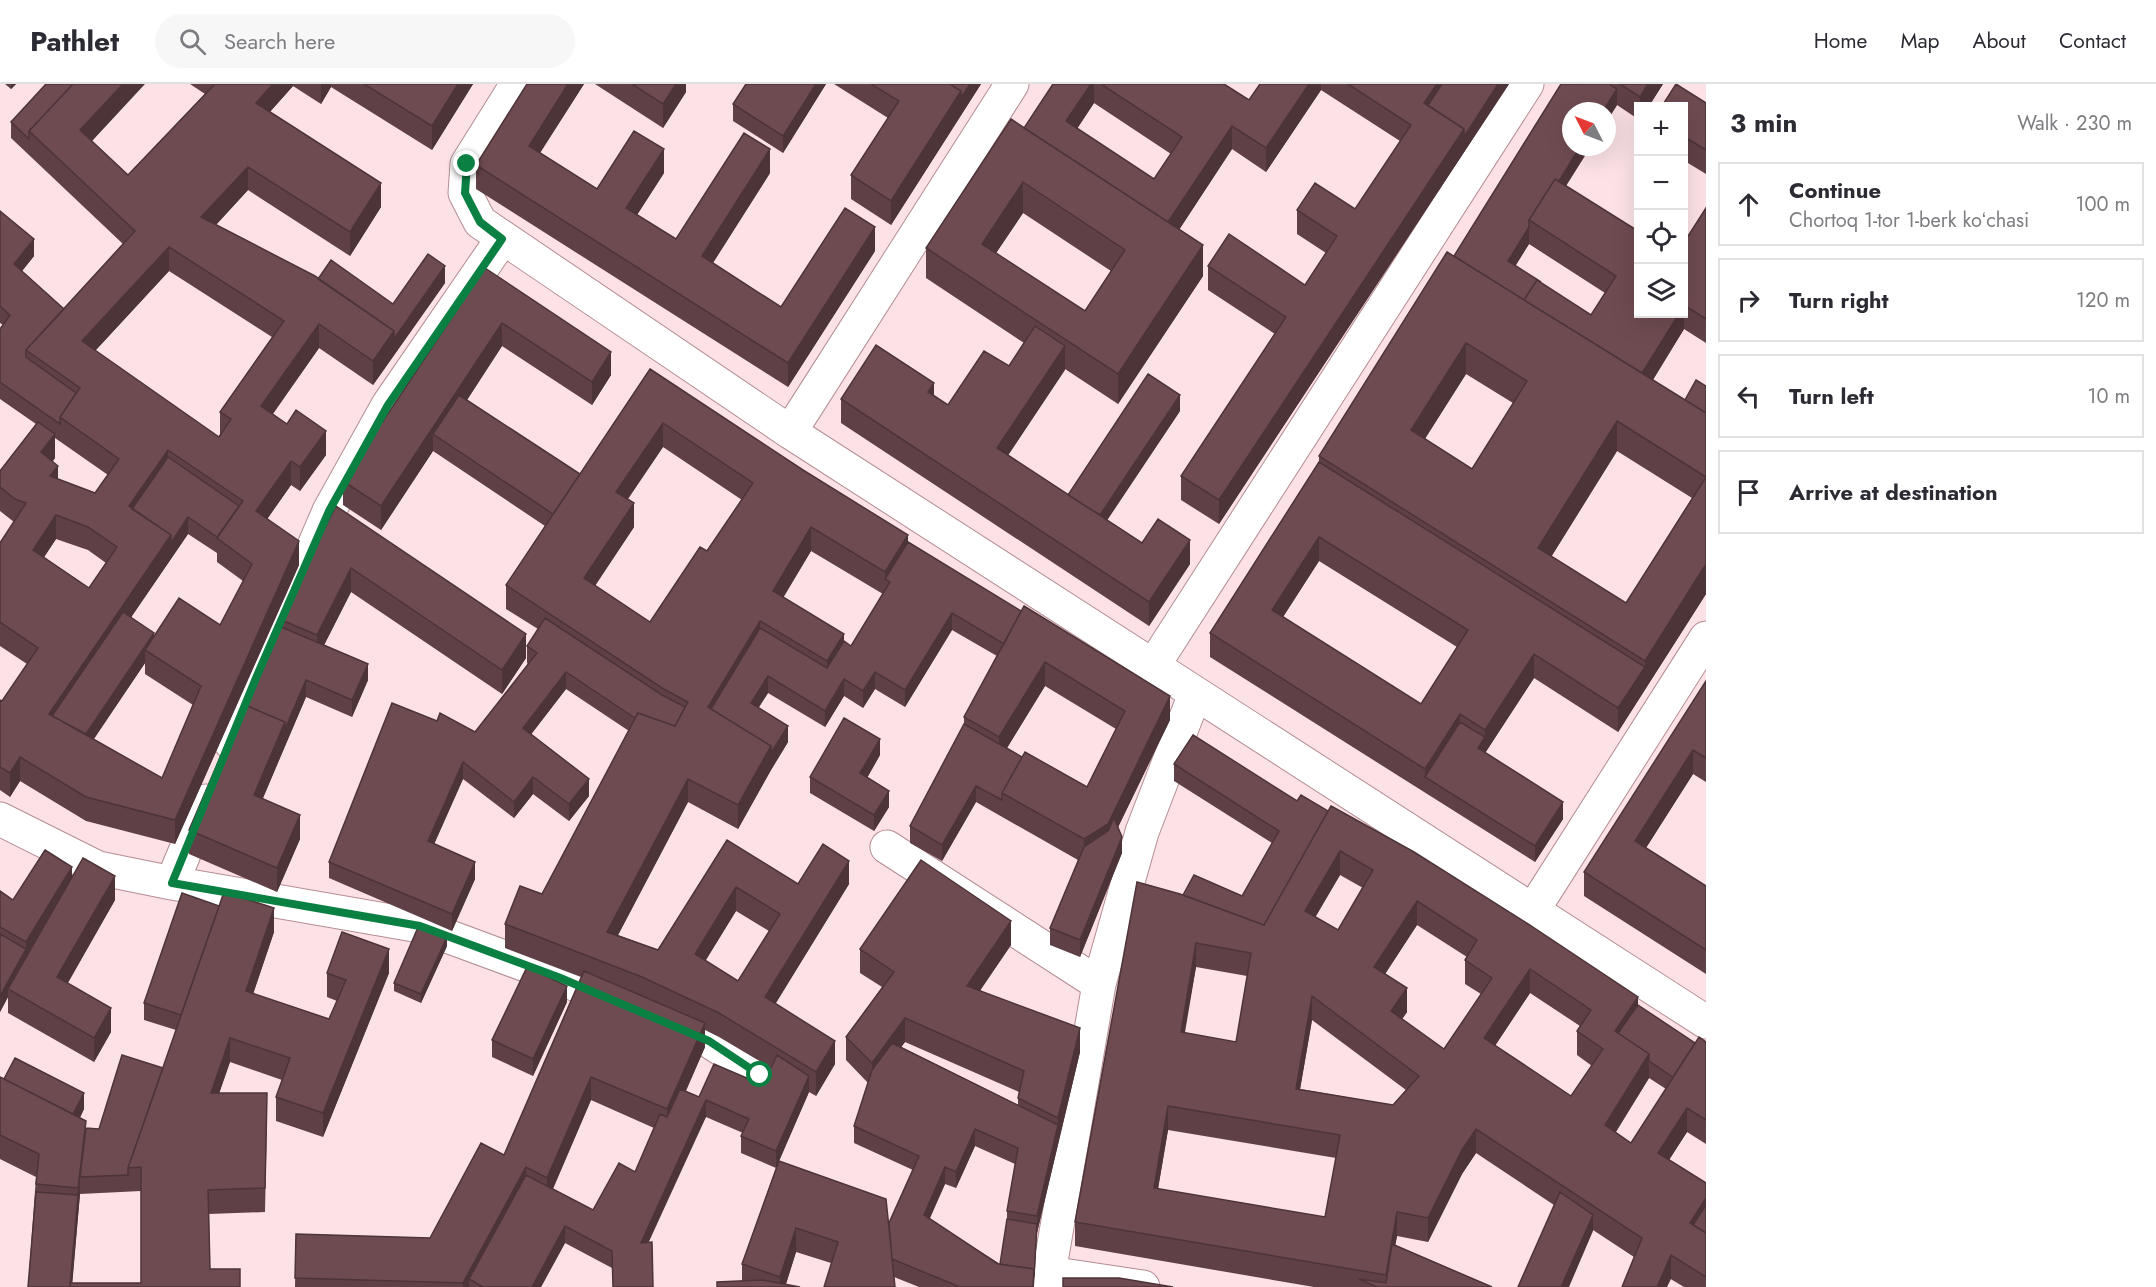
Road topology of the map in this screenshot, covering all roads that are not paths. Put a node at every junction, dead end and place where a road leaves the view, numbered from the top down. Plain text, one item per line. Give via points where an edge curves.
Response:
1 (517, 84) edge
2 (1012, 84) edge
3 (1527, 84) edge
4 (502, 239) junction
5 (790, 432) junction
6 (1706, 638) edge
7 (1152, 666) junction
8 (1195, 694) junction
9 (0, 819) edge
10 (887, 847) dead end
11 (172, 883) junction
12 (1533, 910) junction
13 (1099, 984) junction
14 (1706, 1022) edge
15 (760, 1075) dead end
16 (1048, 1280) edge
17 (1143, 1287) edge

1 - 4 street via 467,164 465,193 480,222
2 - 5 street
3 - 7 street
4 - 5 street
4 - 11 street via 388,405 339,518 219,770
5 - 7 street
6 - 12 street
7 - 8 street
8 - 12 street
8 - 13 street via 1143,832
9 - 11 street via 99,868
10 - 13 street
11 - 15 street via 420,926 558,977 709,1041
12 - 14 street
13 - 16 street
16 - 17 street

